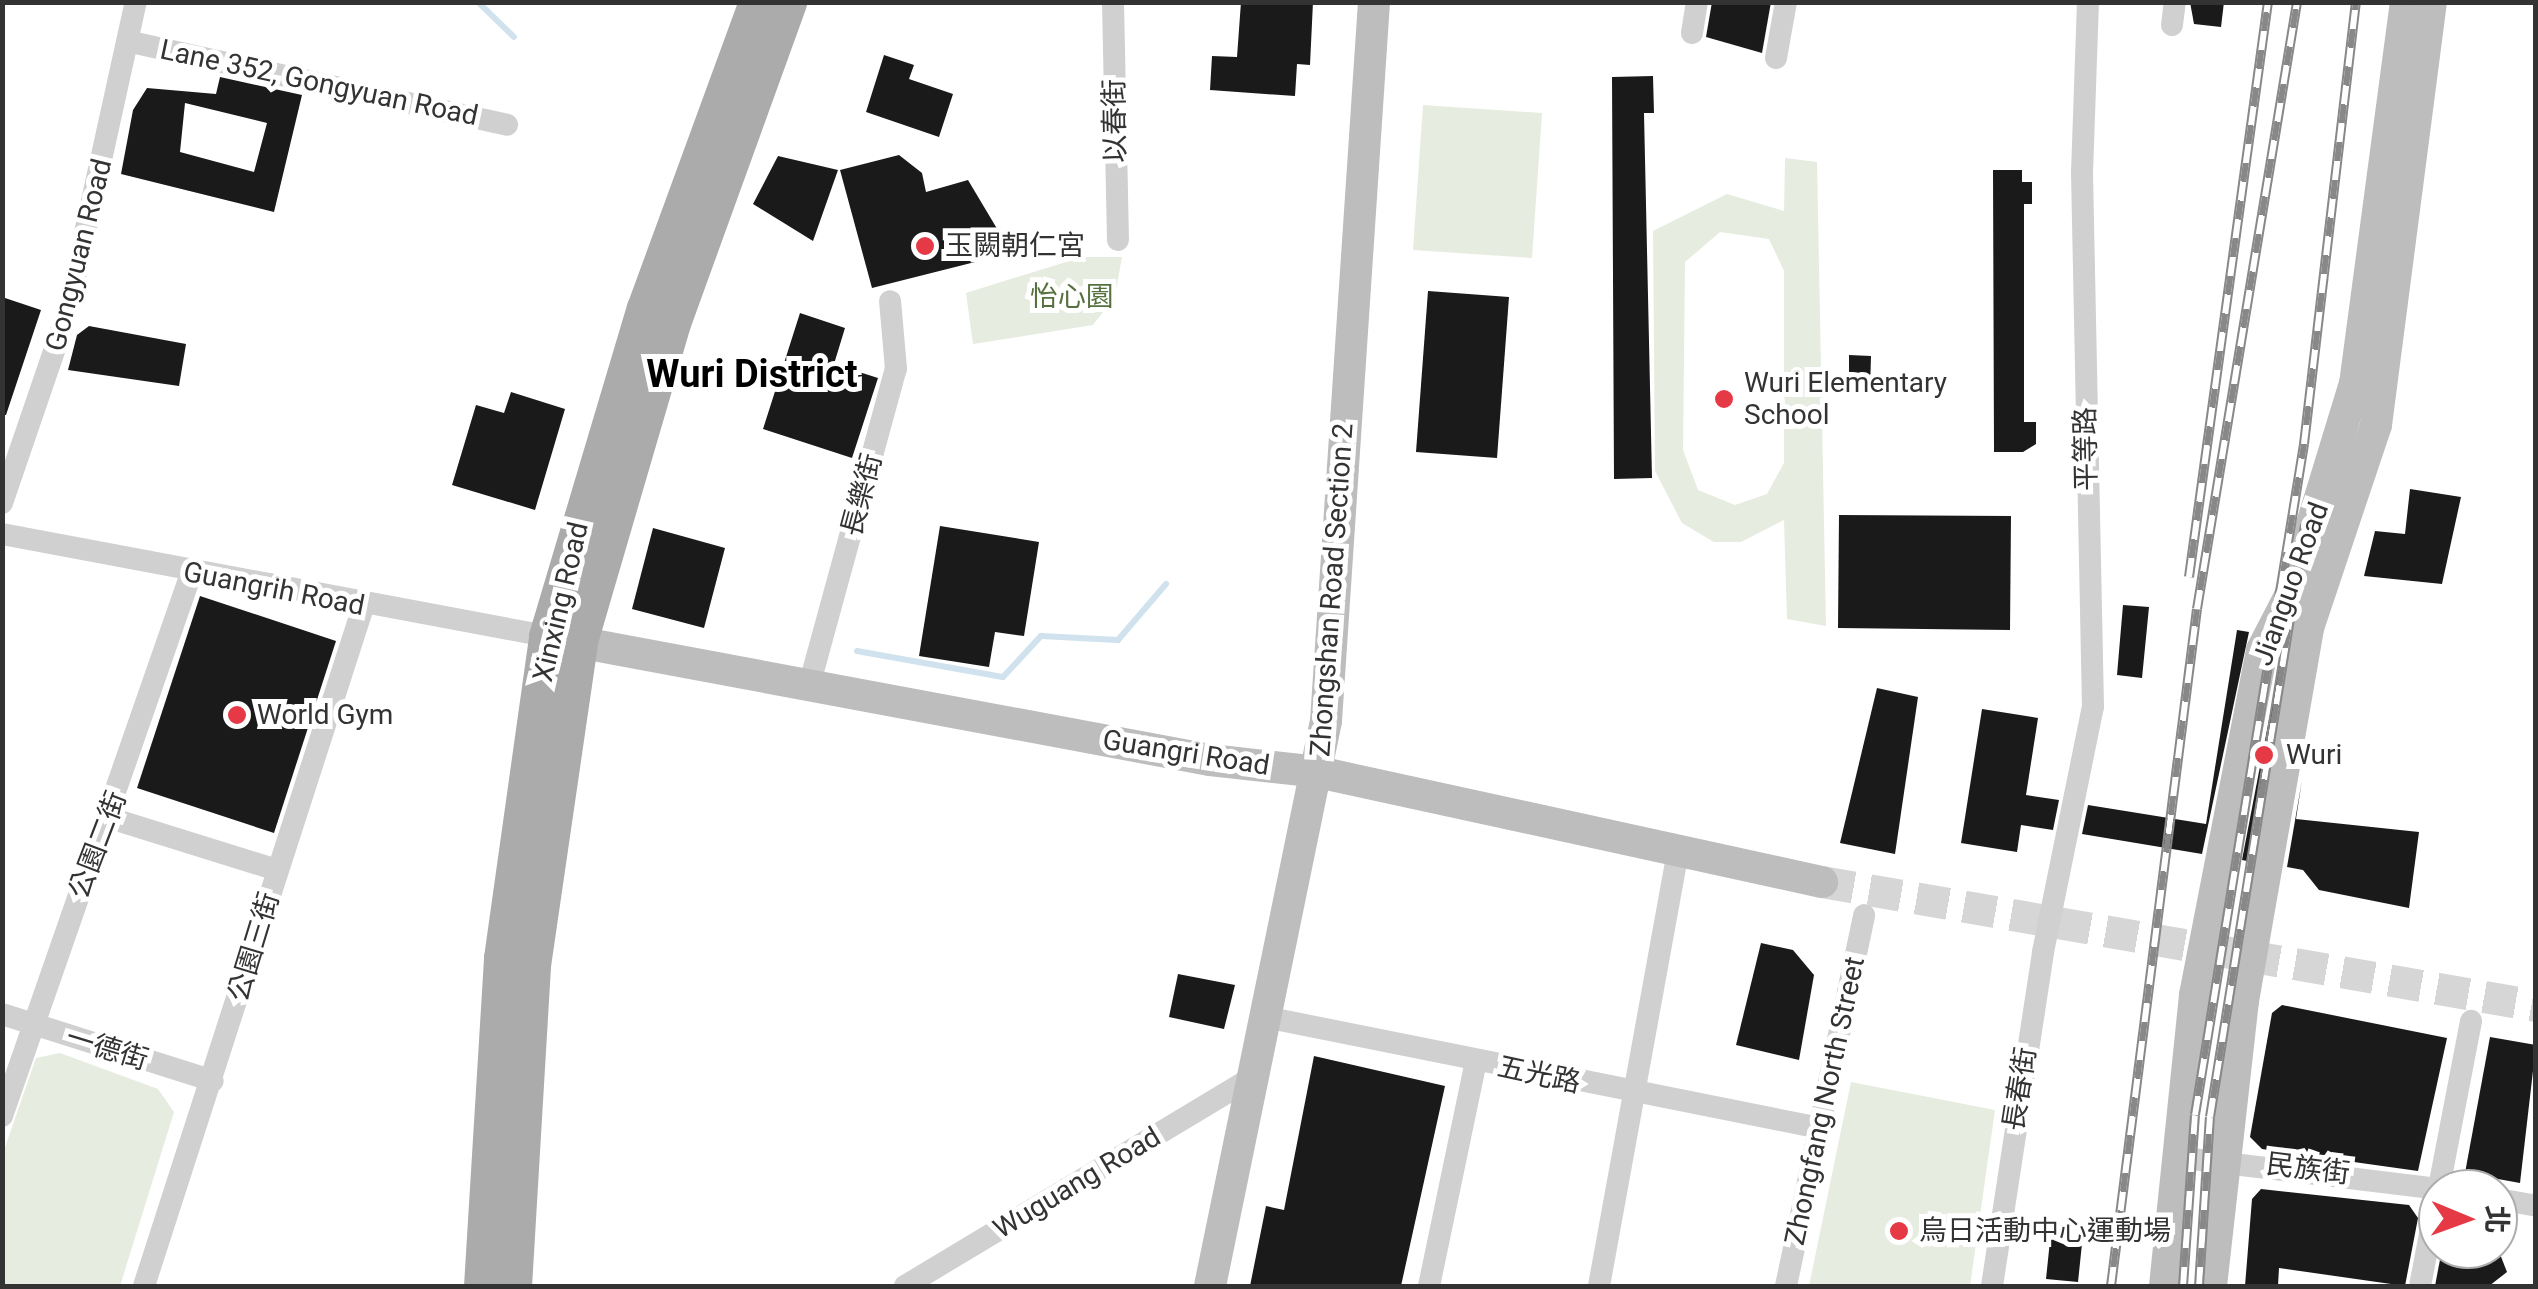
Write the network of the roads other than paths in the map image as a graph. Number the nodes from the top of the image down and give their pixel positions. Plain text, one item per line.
1 (136, 2) edge
2 (756, 2) edge
3 (789, 2) edge
4 (1113, 2) edge
5 (1374, 2) edge
6 (1697, 2) edge
7 (1786, 2) edge
8 (2088, 2) edge
9 (2406, 2) edge
10 (2431, 2) edge
11 (1692, 34) dead end
12 (132, 42) junction
13 (1776, 58) dead end
14 (507, 125) dead end
15 (1118, 240) dead end
16 (890, 301) dead end
17 (2, 503) edge
18 (2, 534) edge
19 (192, 574) junction
20 (364, 606) junction
21 (563, 639) junction
22 (810, 686) junction
23 (1318, 772) junction
24 (110, 818) junction
25 (1678, 855) junction
26 (278, 870) junction
27 (1822, 882) tunnel mouth
28 (2055, 892) joint
29 (1864, 915) dead end
30 (2, 1014) edge
31 (1264, 1017) junction
32 (2471, 1022) dead end
33 (34, 1026) junction
34 (1476, 1062) junction
35 (1250, 1080) junction
36 (213, 1082) junction
37 (1635, 1095) junction
38 (2, 1116) edge
39 (1815, 1127) junction
40 (2175, 1156) junction
41 (2221, 1159) junction
42 (2442, 1169) edge
43 (2418, 1186) edge
44 (144, 1286) edge
45 (481, 1286) edge
46 (514, 1286) edge
47 (905, 1286) edge
48 (1210, 1286) edge
49 (1429, 1286) edge
50 (1599, 1286) edge
51 (1786, 1286) edge
52 (1992, 1286) edge
53 (2165, 1286) edge
54 (2211, 1286) edge

1 - 12 street, Gongyuan Road
2 - 21 main road, Xinxing Road
3 - 21 main road, Xinxing Road
4 - 15 street, 以春街
5 - 23 main road, Zhongshan Road Section 2
6 - 11 street
7 - 13 street
8 - 28 street, 平等路
9 - 40 main road, Jianguo Road
10 - 41 main road, Jianguo Road
12 - 14 street, Lane 352, Gongyuan Road
12 - 17 street, Gongyuan Road
16 - 22 street, 長樂街
18 - 19 street, Guangrih Road
19 - 20 street, Guangrih Road
19 - 24 street, 公園二街
20 - 21 street, Guangrih Road
20 - 26 street, 公園三街
21 - 22 main road, Guangri Road
21 - 45 main road, Xinxing Road
21 - 46 main road, Xinxing Road
22 - 23 main road, Guangri Road
23 - 25 main road, Guangri Road
23 - 31 main road, Zhongshan Road Section 2
24 - 26 street
24 - 33 street, 公園二街
25 - 27 main road, Guangri Road
25 - 37 street
26 - 36 street, 公園三街
28 - 52 street, 長春街
29 - 39 street, Zhongfang North Street
30 - 33 street, 一德街
31 - 34 street, 五光路
31 - 35 main road, Zhongshan Road Section 2
32 - 42 street
33 - 36 street, 一德街
33 - 38 street, 公園二街
34 - 37 street, 五光路
34 - 49 street
35 - 47 street, Wuguang Road
35 - 48 main road, Zhongshan Road Section 2
36 - 44 street, 公園三街
37 - 39 street, 五光路
37 - 50 street
39 - 51 street, Zhongfang North Street
40 - 41 street, 民族街
40 - 53 main road, Jianguo Road
41 - 43 street, 民族街
41 - 54 main road, Jianguo Road

